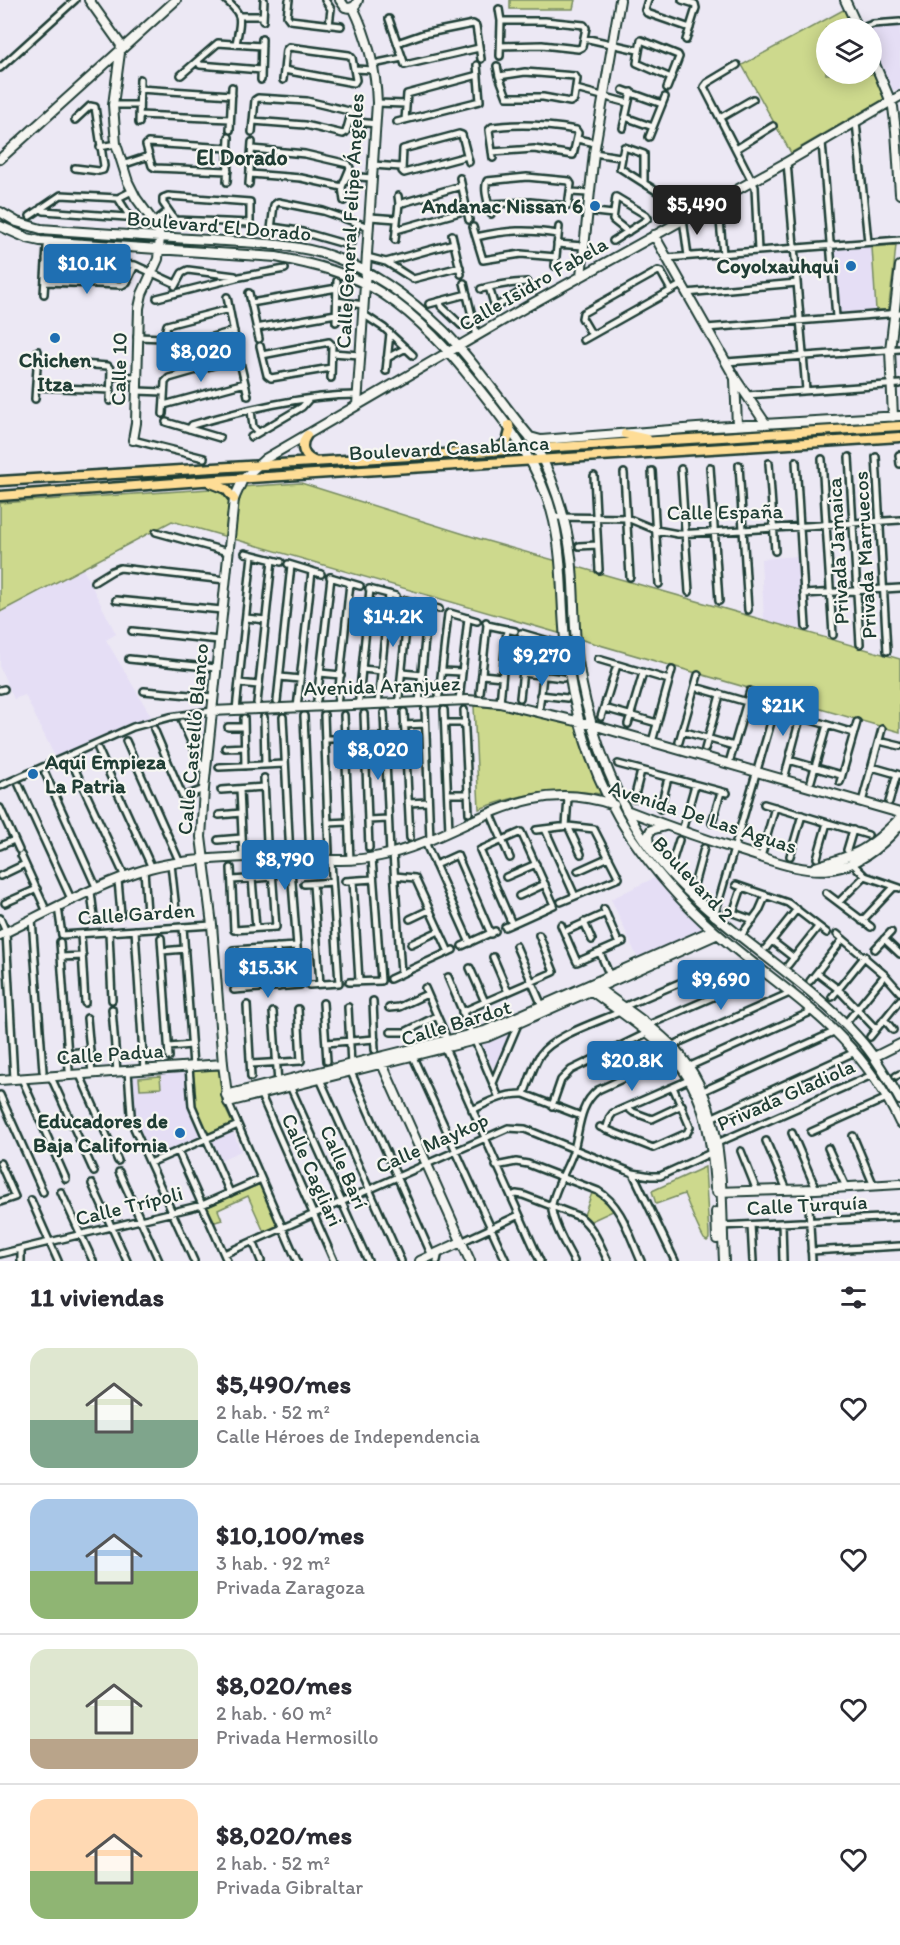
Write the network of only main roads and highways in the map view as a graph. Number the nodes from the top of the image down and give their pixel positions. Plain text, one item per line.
1 (509, 425) road end
2 (900, 426) edge
3 (307, 435) road end
4 (625, 435) road end
5 (900, 437) edge
6 (659, 441) junction
7 (492, 451) junction
8 (317, 462) junction
9 (0, 481) edge
10 (202, 481) junction
11 (0, 496) edge
12 (234, 499) road end

1 - 7 main road
2 - 6 main road, Boulevard Casablanca
3 - 8 main road
4 - 6 main road
5 - 10 main road, Boulevard Casablanca
6 - 7 main road, Boulevard Casablanca
7 - 8 main road, Boulevard Casablanca
8 - 9 main road, Boulevard Casablanca
10 - 11 main road, Boulevard Casablanca
10 - 12 main road

